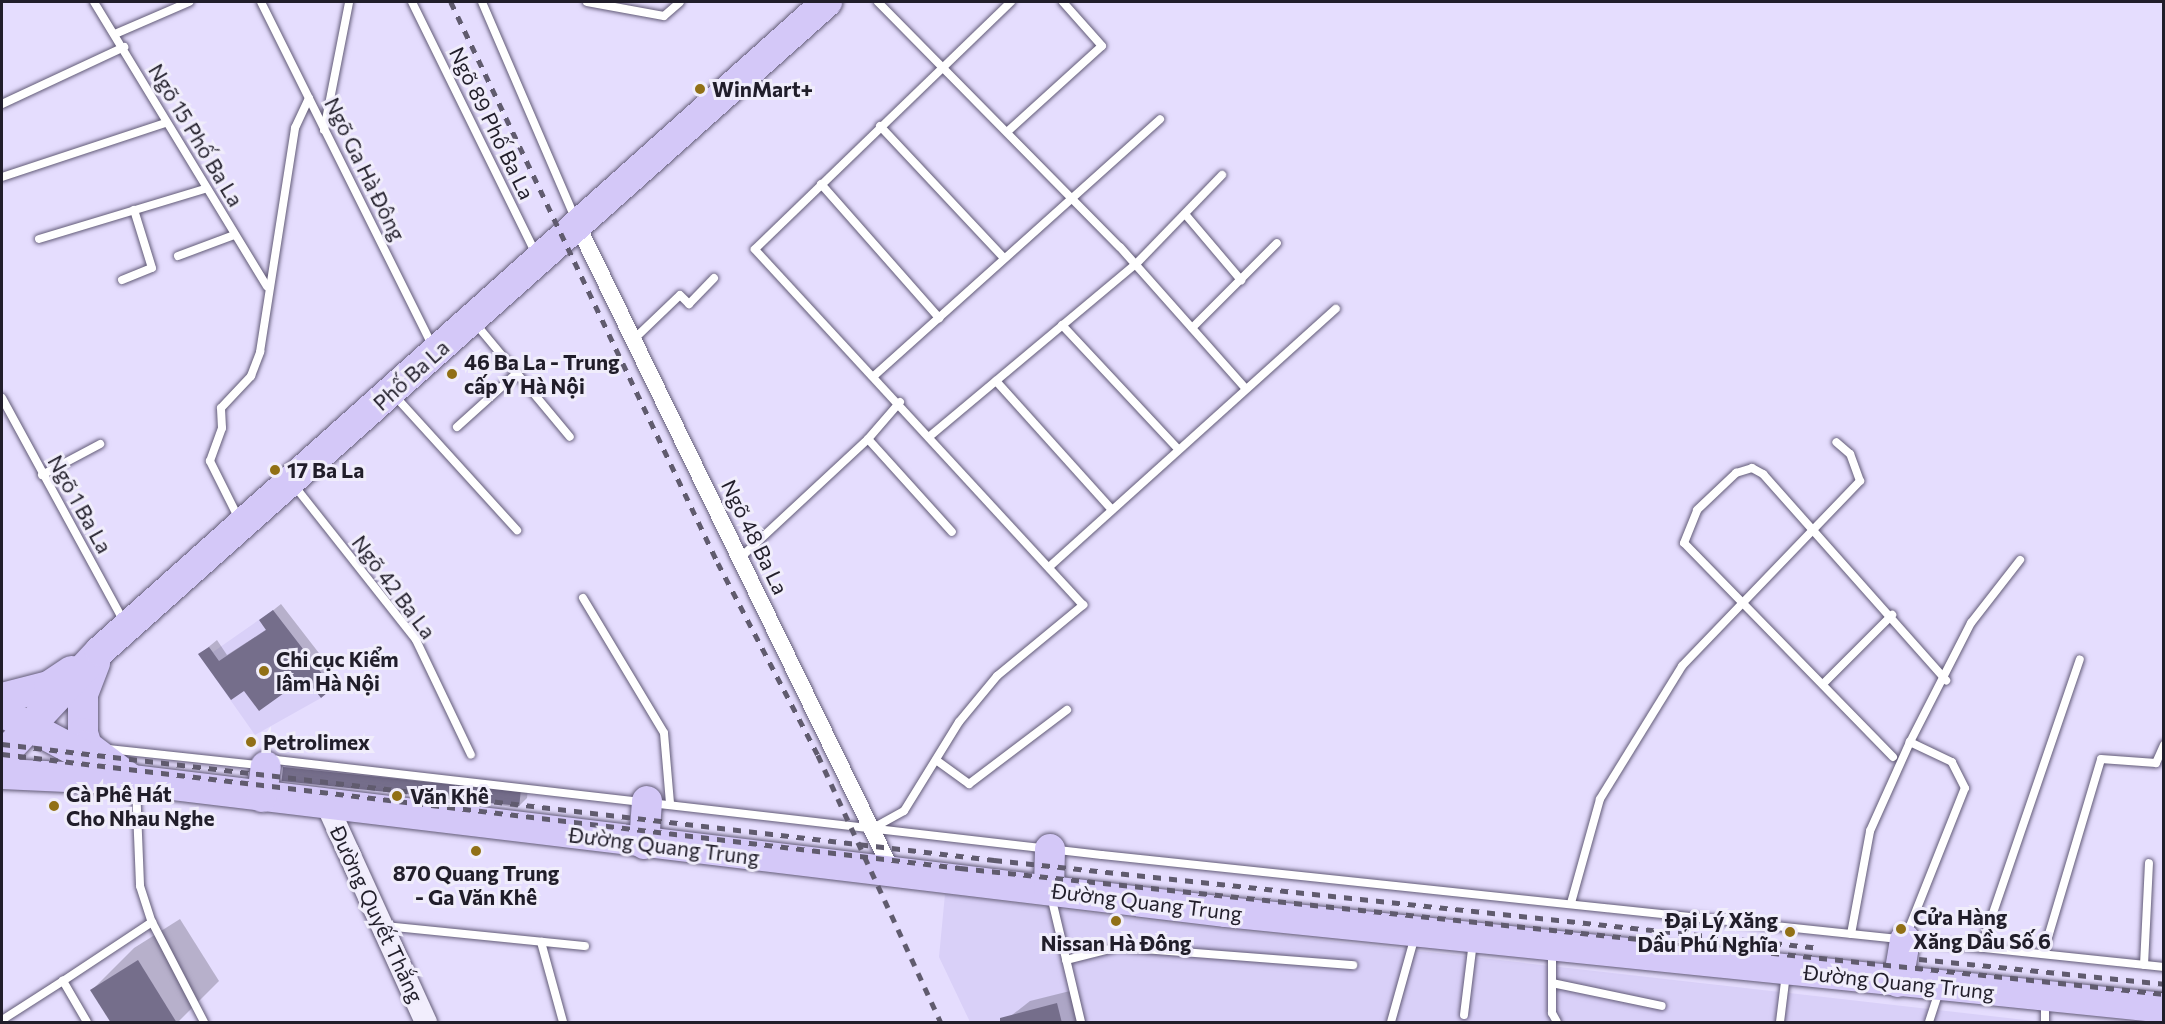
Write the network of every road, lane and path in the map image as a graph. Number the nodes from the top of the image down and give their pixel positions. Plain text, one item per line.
1 (94, 2) edge
2 (189, 2) edge
3 (261, 2) edge
4 (349, 2) edge
5 (412, 2) edge
6 (482, 2) edge
7 (587, 2) edge
8 (680, 2) edge
9 (878, 2) edge
10 (1011, 2) edge
11 (1063, 2) edge
12 (821, 3) edge
13 (115, 34) junction
14 (124, 47) junction
15 (941, 66) junction
16 (309, 98) junction
17 (2, 104) edge
18 (1160, 119) dead end
19 (165, 123) junction
20 (880, 126) junction
21 (324, 131) junction
22 (1007, 132) junction
23 (1222, 175) dead end
24 (2, 177) edge
25 (821, 184) junction
26 (205, 189) junction
27 (1072, 199) junction
28 (134, 210) junction
29 (1185, 214) junction
30 (577, 224) junction
31 (234, 235) junction
32 (39, 238) dead end
33 (1277, 243) dead end
34 (178, 256) dead end
35 (1004, 258) junction
36 (539, 260) junction
37 (1136, 264) junction
38 (714, 278) dead end
39 (122, 280) dead end
40 (1241, 280) junction
41 (267, 287) junction
42 (1335, 309) dead end
43 (939, 318) junction
44 (473, 320) junction
45 (1062, 325) junction
46 (1192, 328) junction
47 (632, 341) junction
48 (436, 352) junction
49 (517, 373) junction
50 (876, 375) junction
51 (996, 381) junction
52 (1245, 387) junction
53 (391, 392) junction
54 (2, 398) edge
55 (900, 402) junction
56 (457, 427) dead end
57 (930, 436) junction
58 (570, 437) dead end
59 (868, 439) junction
60 (1836, 442) dead end
61 (100, 444) dead end
62 (1178, 449) junction
63 (42, 475) junction
64 (290, 482) junction
65 (1112, 510) junction
66 (242, 524) junction
67 (517, 530) dead end
68 (1812, 530) junction
69 (952, 532) dead end
70 (740, 558) junction
71 (2020, 560) dead end
72 (1049, 567) junction
73 (583, 598) dead end
74 (1741, 599) junction
75 (1892, 615) junction
76 (127, 627) junction
77 (100, 651) junction
78 (2080, 659) dead end
79 (1946, 680) junction
80 (1822, 684) junction
81 (2, 698) edge
82 (1067, 710) dead end
83 (2, 712) edge
84 (30, 727) junction
85 (1910, 742) junction
86 (2163, 745) edge
87 (87, 746) junction
88 (471, 755) dead end
89 (2, 756) edge
90 (1893, 757) dead end
91 (936, 760) junction
92 (266, 766) junction
93 (2, 774) edge
94 (134, 780) junction
95 (262, 797) junction
96 (659, 802) junction
97 (327, 805) junction
98 (874, 827) junction
99 (644, 844) junction
100 (1050, 849) junction
101 (2149, 863) dead end
102 (892, 871) junction
103 (1049, 890) junction
104 (1571, 903) junction
105 (152, 922) junction
106 (381, 926) junction
107 (1417, 929) junction
108 (1851, 934) junction
109 (1474, 936) junction
110 (1905, 940) junction
111 (541, 942) junction
112 (1552, 944) junction
113 (585, 946) dead end
114 (1981, 948) junction
115 (2043, 954) junction
116 (1066, 960) junction
117 (1353, 965) dead end
118 (2144, 965) junction
119 (2163, 967) edge
120 (1786, 970) junction
121 (63, 981) junction
122 (1898, 982) junction
123 (1552, 983) junction
124 (1940, 988) junction
125 (1662, 1006) dead end
126 (2163, 1008) edge
127 (2045, 1010) edge
128 (1464, 1015) dead end
129 (2, 1020) edge
130 (87, 1023) edge
131 (204, 1023) edge
132 (426, 1023) edge
133 (563, 1023) edge
134 (1081, 1023) edge
135 (1391, 1023) edge
136 (1557, 1023) edge
137 (1780, 1023) edge
138 (1929, 1023) edge

1 - 13 lane, Ngõ 15 Phố Ba La
2 - 13 lane
3 - 16 lane, Ngõ Ga Hà Đông
4 - 21 lane
5 - 36 lane, Ngõ 89 Phố Ba La
6 - 30 lane
7 - 8 lane
9 - 15 lane
10 - 15 lane
11 - 22 lane
12 - 30 highway, Phố Ba La
13 - 14 lane, Ngõ 15 Phố Ba La
14 - 17 lane
14 - 19 lane, Ngõ 15 Phố Ba La
15 - 20 lane
15 - 22 lane
16 - 21 lane, Ngõ Ga Hà Đông
16 - 41 lane
18 - 27 lane
19 - 24 lane
19 - 26 lane, Ngõ 15 Phố Ba La
20 - 25 lane
20 - 35 lane
21 - 48 lane, Ngõ Ga Hà Đông
22 - 27 lane
23 - 29 lane
25 - 43 lane
25 - 50 lane
26 - 28 lane
26 - 31 lane, Ngõ 15 Phố Ba La
27 - 35 lane
27 - 37 lane
28 - 32 lane
28 - 39 lane
29 - 37 lane
29 - 40 lane
30 - 36 highway, Phố Ba La
30 - 47 street, Ngõ 48 Ba La
31 - 34 lane
31 - 41 lane, Ngõ 15 Phố Ba La
33 - 40 lane
35 - 43 lane
36 - 44 highway, Phố Ba La
37 - 45 lane
37 - 46 lane
38 - 47 lane
40 - 46 lane
41 - 66 lane
42 - 52 lane
43 - 50 lane
44 - 48 highway, Phố Ba La
44 - 49 lane
45 - 51 lane
45 - 62 lane
46 - 52 lane
47 - 70 street, Ngõ 48 Ba La
48 - 53 highway, Phố Ba La
49 - 56 lane
49 - 58 lane
50 - 55 lane
51 - 57 lane
51 - 65 lane
52 - 62 lane
53 - 64 highway, Phố Ba La
53 - 67 lane
54 - 63 lane, Ngõ 1 Ba La
55 - 57 lane
55 - 59 lane
57 - 72 lane
59 - 69 lane
59 - 70 lane
60 - 68 lane
61 - 63 lane
62 - 65 lane
63 - 76 lane, Ngõ 1 Ba La
64 - 66 highway, Phố Ba La
64 - 88 lane, Ngõ 42 Ba La
65 - 72 lane
66 - 76 highway, Phố Ba La
68 - 74 lane
68 - 74 lane
68 - 75 lane
70 - 98 street, Ngõ 48 Ba La
71 - 79 lane
72 - 91 lane
73 - 96 lane
74 - 80 lane
74 - 104 lane
75 - 79 lane
75 - 80 lane
76 - 77 highway, Phố Ba La
77 - 81 highway
77 - 84 highway, Phố Ba La
77 - 87 highway
78 - 114 lane
79 - 85 lane
80 - 90 lane
82 - 91 lane
83 - 84 highway, Đường Quang Trung
84 - 89 highway, Phố Ba La
84 - 94 highway, Đường Quang Trung
85 - 108 lane
85 - 110 lane
86 - 115 lane
87 - 92 lane
87 - 94 highway
91 - 98 lane
92 - 95 highway
92 - 96 lane
93 - 94 highway, Đường Quang Trung
94 - 95 highway, Đường Quang Trung
94 - 105 lane
95 - 97 highway, Đường Quang Trung
96 - 98 lane
96 - 99 highway
97 - 99 highway, Đường Quang Trung
97 - 106 street, Đường Quyết Thắng
98 - 100 lane
98 - 102 street, Ngõ 48 Ba La
99 - 102 highway, Đường Quang Trung
100 - 103 highway
100 - 104 lane
101 - 118 lane
102 - 103 highway, Đường Quang Trung
103 - 107 highway, Đường Quang Trung
103 - 116 lane
104 - 108 lane
105 - 121 lane
105 - 131 lane
106 - 111 lane
106 - 132 street, Đường Quyết Thắng
107 - 109 highway, Đường Quang Trung
107 - 135 lane
108 - 110 lane
109 - 112 highway, Đường Quang Trung
109 - 128 lane
110 - 114 lane
110 - 122 highway
111 - 113 lane
111 - 133 lane
112 - 120 highway, Đường Quang Trung
112 - 123 lane
114 - 115 lane
115 - 118 lane
116 - 117 lane
116 - 134 lane
118 - 119 lane
120 - 122 highway, Đường Quang Trung
120 - 137 lane
121 - 129 lane
121 - 130 lane
122 - 124 highway, Đường Quang Trung
123 - 125 lane
123 - 136 lane
124 - 127 highway, Đường Quang Trung
124 - 138 lane
126 - 127 highway, Đường Quang Trung

